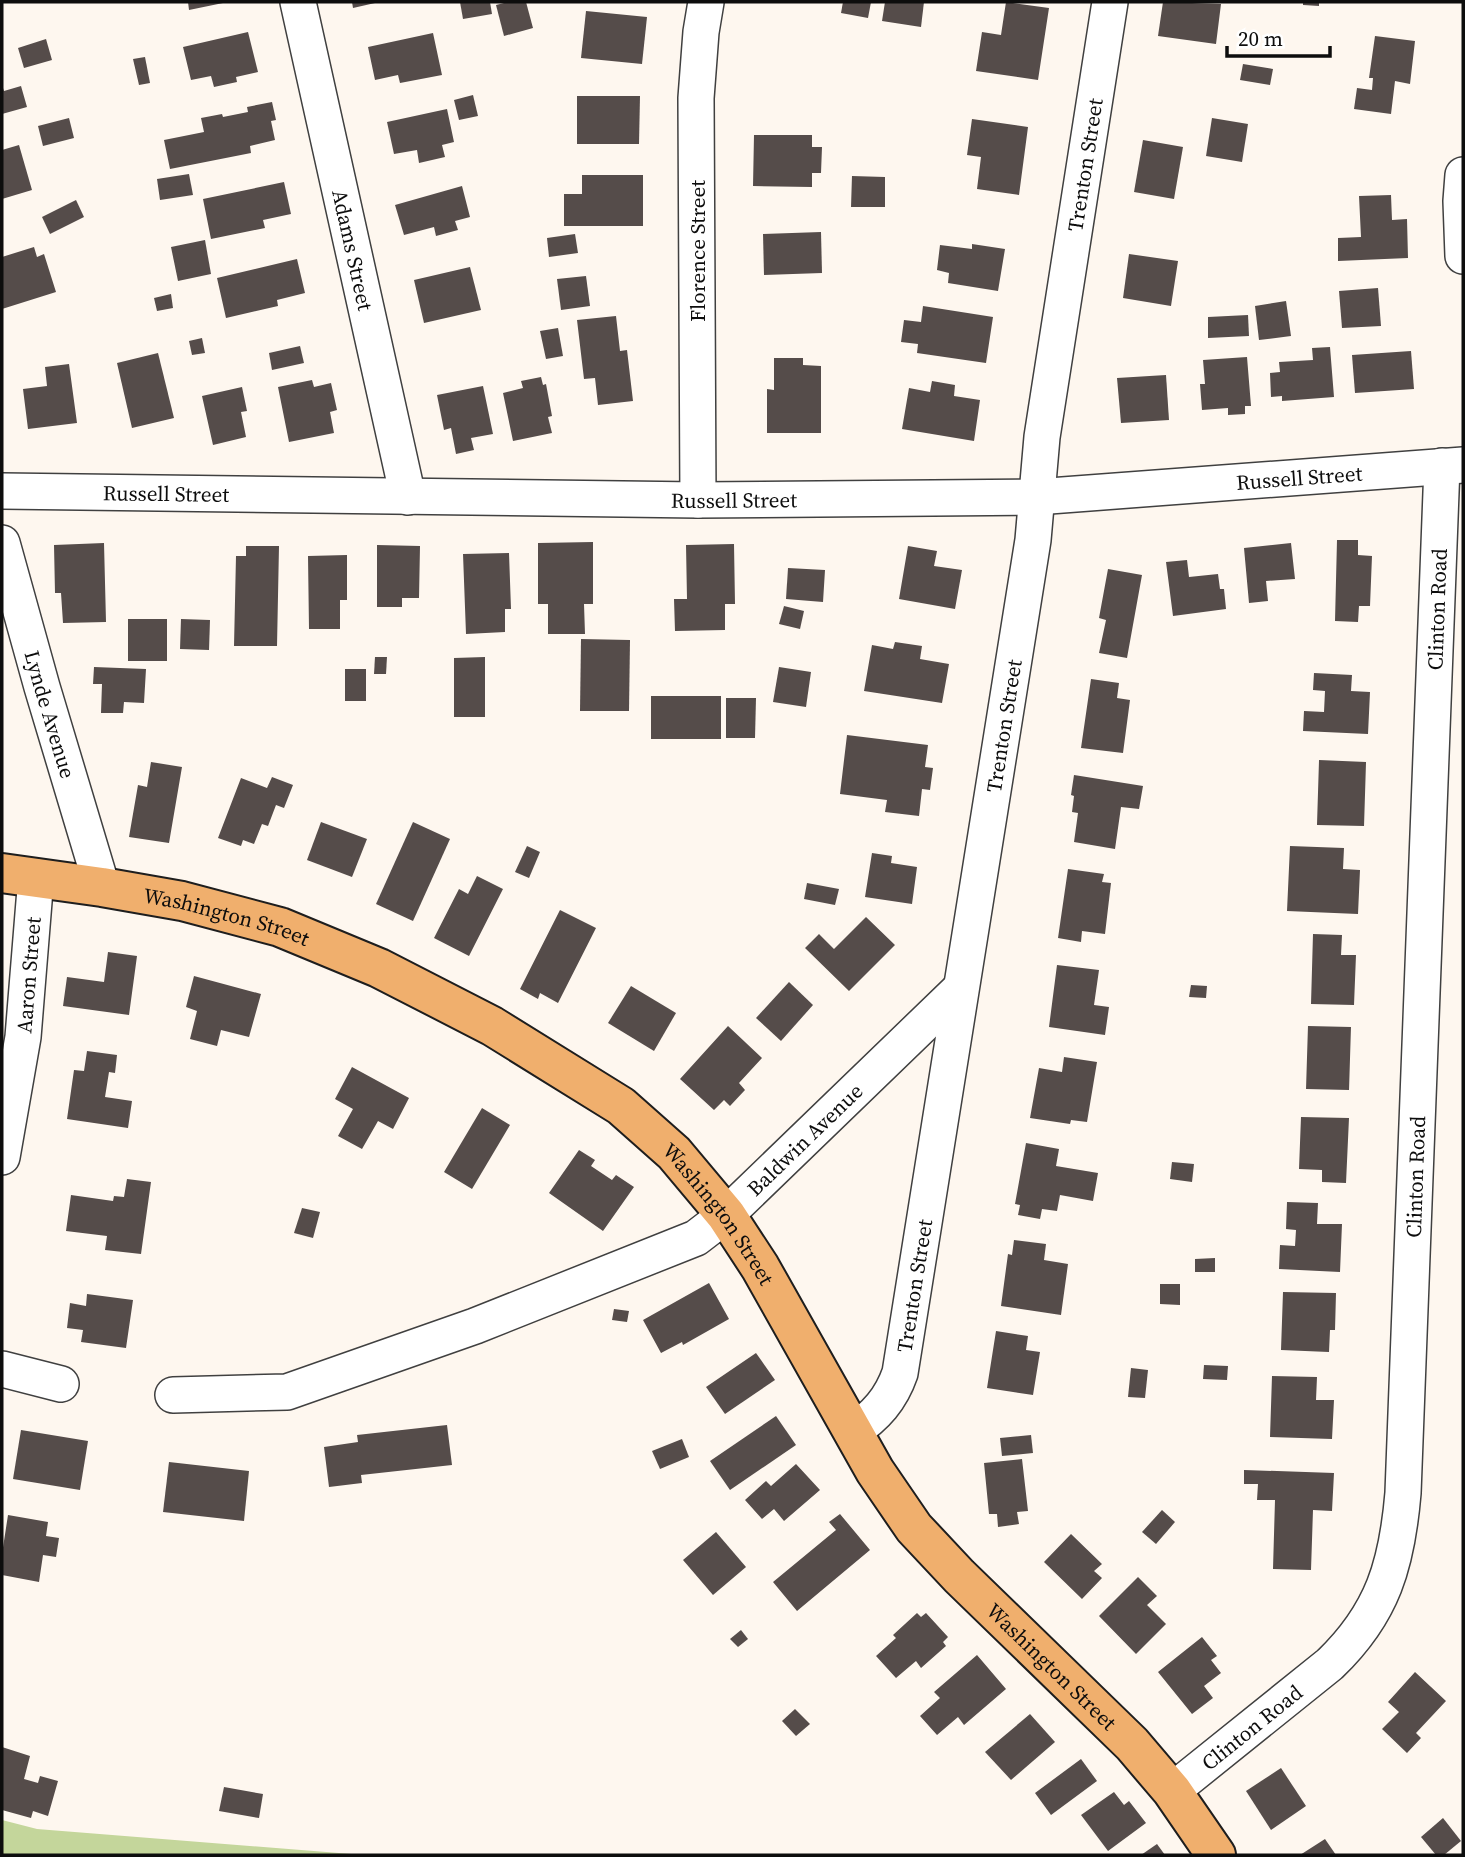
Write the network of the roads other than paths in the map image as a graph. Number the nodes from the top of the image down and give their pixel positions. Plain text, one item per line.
1 (299, 2) edge
2 (706, 2) edge
3 (1110, 2) edge
4 (1463, 175) edge
5 (1463, 256) edge
6 (1453, 466) edge
7 (2, 491) edge
8 (408, 497) junction
9 (1036, 498) junction
10 (698, 500) junction
11 (2, 542) edge
12 (19, 875) edge
13 (102, 887) junction
14 (960, 989) junction
15 (2, 1157) edge
16 (726, 1215) junction
17 (2, 1369) edge
18 (61, 1384) dead end
19 (173, 1395) dead end
20 (852, 1432) junction
21 (1172, 1791) junction
22 (1216, 1855) edge

1 - 8 street, Adams Street
2 - 10 street, Florence Street
3 - 9 street, Trenton Street
4 - 5 street
6 - 9 street, Russell Street
6 - 21 street, Clinton Road
7 - 8 street, Russell Street
8 - 10 street, Russell Street
9 - 10 street, Russell Street
9 - 14 street, Trenton Street
11 - 13 street, Lynde Avenue
12 - 13 main road, Washington Street
12 - 15 street, Aaron Street
13 - 16 main road, Washington Street
14 - 16 street, Baldwin Avenue
14 - 20 street, Trenton Street
16 - 19 street, Baldwin Avenue
16 - 20 main road, Washington Street
17 - 18 street
20 - 21 main road, Washington Street
21 - 22 main road, Washington Street

